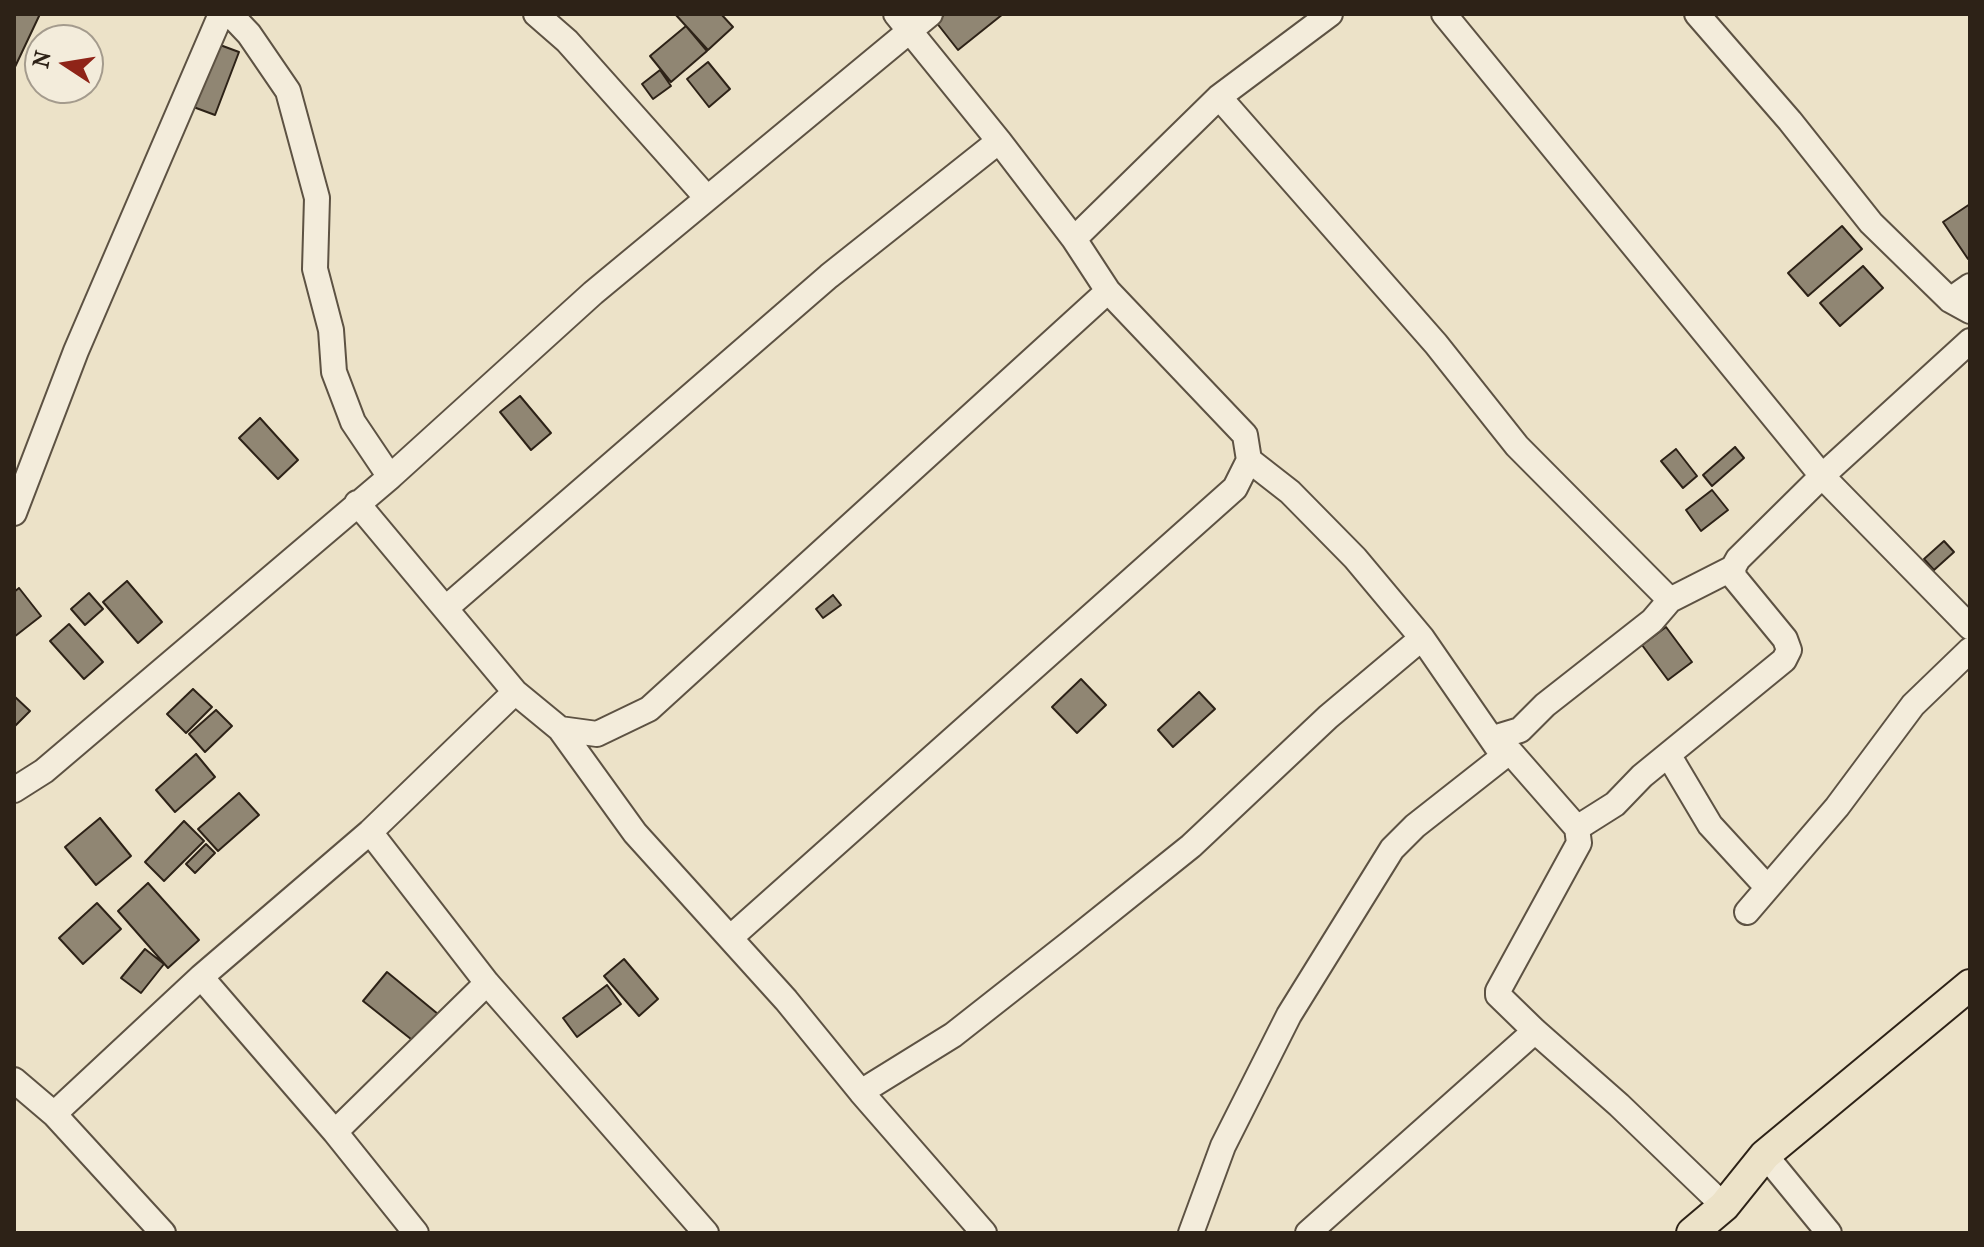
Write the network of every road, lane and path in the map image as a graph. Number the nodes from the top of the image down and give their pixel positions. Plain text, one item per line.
1 (221, 14) edge
2 (230, 14) edge
3 (536, 14) edge
4 (930, 14) edge
5 (1330, 14) edge
6 (1444, 14) edge
7 (1697, 14) edge
8 (903, 22) edge
9 (1219, 97) junction
10 (999, 141) junction
11 (707, 198) junction
12 (1074, 239) junction
13 (1970, 286) edge
14 (1108, 291) junction
15 (1960, 305) edge
16 (1970, 341) edge
17 (1249, 460) junction
18 (1822, 476) junction
19 (390, 477) junction
20 (357, 503) junction
21 (14, 513) edge
22 (1733, 568) junction
23 (1670, 600) junction
24 (446, 608) junction
25 (1970, 627) edge
26 (1422, 638) junction
27 (1970, 650) edge
28 (515, 692) junction
29 (560, 729) junction
30 (1501, 747) junction
31 (1669, 756) junction
32 (14, 790) edge
33 (1577, 828) junction
34 (370, 832) junction
35 (1767, 887) junction
36 (1747, 912) dead end
37 (730, 938) junction
38 (201, 977) junction
39 (487, 983) junction
40 (1970, 985) edge
41 (1535, 1031) junction
42 (16, 1086) edge
43 (861, 1092) junction
44 (54, 1114) junction
45 (335, 1132) junction
46 (1765, 1155) junction
47 (1724, 1206) junction
48 (163, 1233) edge
49 (416, 1233) edge
50 (706, 1233) edge
51 (984, 1233) edge
52 (1191, 1233) edge
53 (1308, 1233) edge
54 (1692, 1233) edge
55 (1829, 1233) edge

1 - 21 street
2 - 19 street
3 - 11 street
4 - 8 street
5 - 9 street
6 - 18 street
7 - 15 street
8 - 10 street
8 - 11 street
9 - 12 street
9 - 23 street
10 - 12 street
10 - 24 street
11 - 19 street
12 - 14 street
13 - 15 street
14 - 17 street
14 - 29 street
16 - 18 street
17 - 26 street
17 - 37 street
18 - 22 street
18 - 25 street
19 - 20 street
20 - 24 street
20 - 32 street
22 - 23 street
22 - 31 street
23 - 30 street
24 - 28 street
26 - 30 street
26 - 43 street
27 - 35 street
28 - 29 street
28 - 34 street
29 - 37 street
30 - 33 street
30 - 52 street
31 - 33 street
31 - 35 street
33 - 41 street
34 - 38 street
34 - 39 street
35 - 36 street
37 - 43 street
38 - 44 street
38 - 45 street
39 - 45 street
39 - 50 street
40 - 46 main road
41 - 47 street
41 - 53 street
42 - 44 street
43 - 51 street
44 - 48 street
45 - 49 street
46 - 47 main road
46 - 55 street
47 - 54 main road

